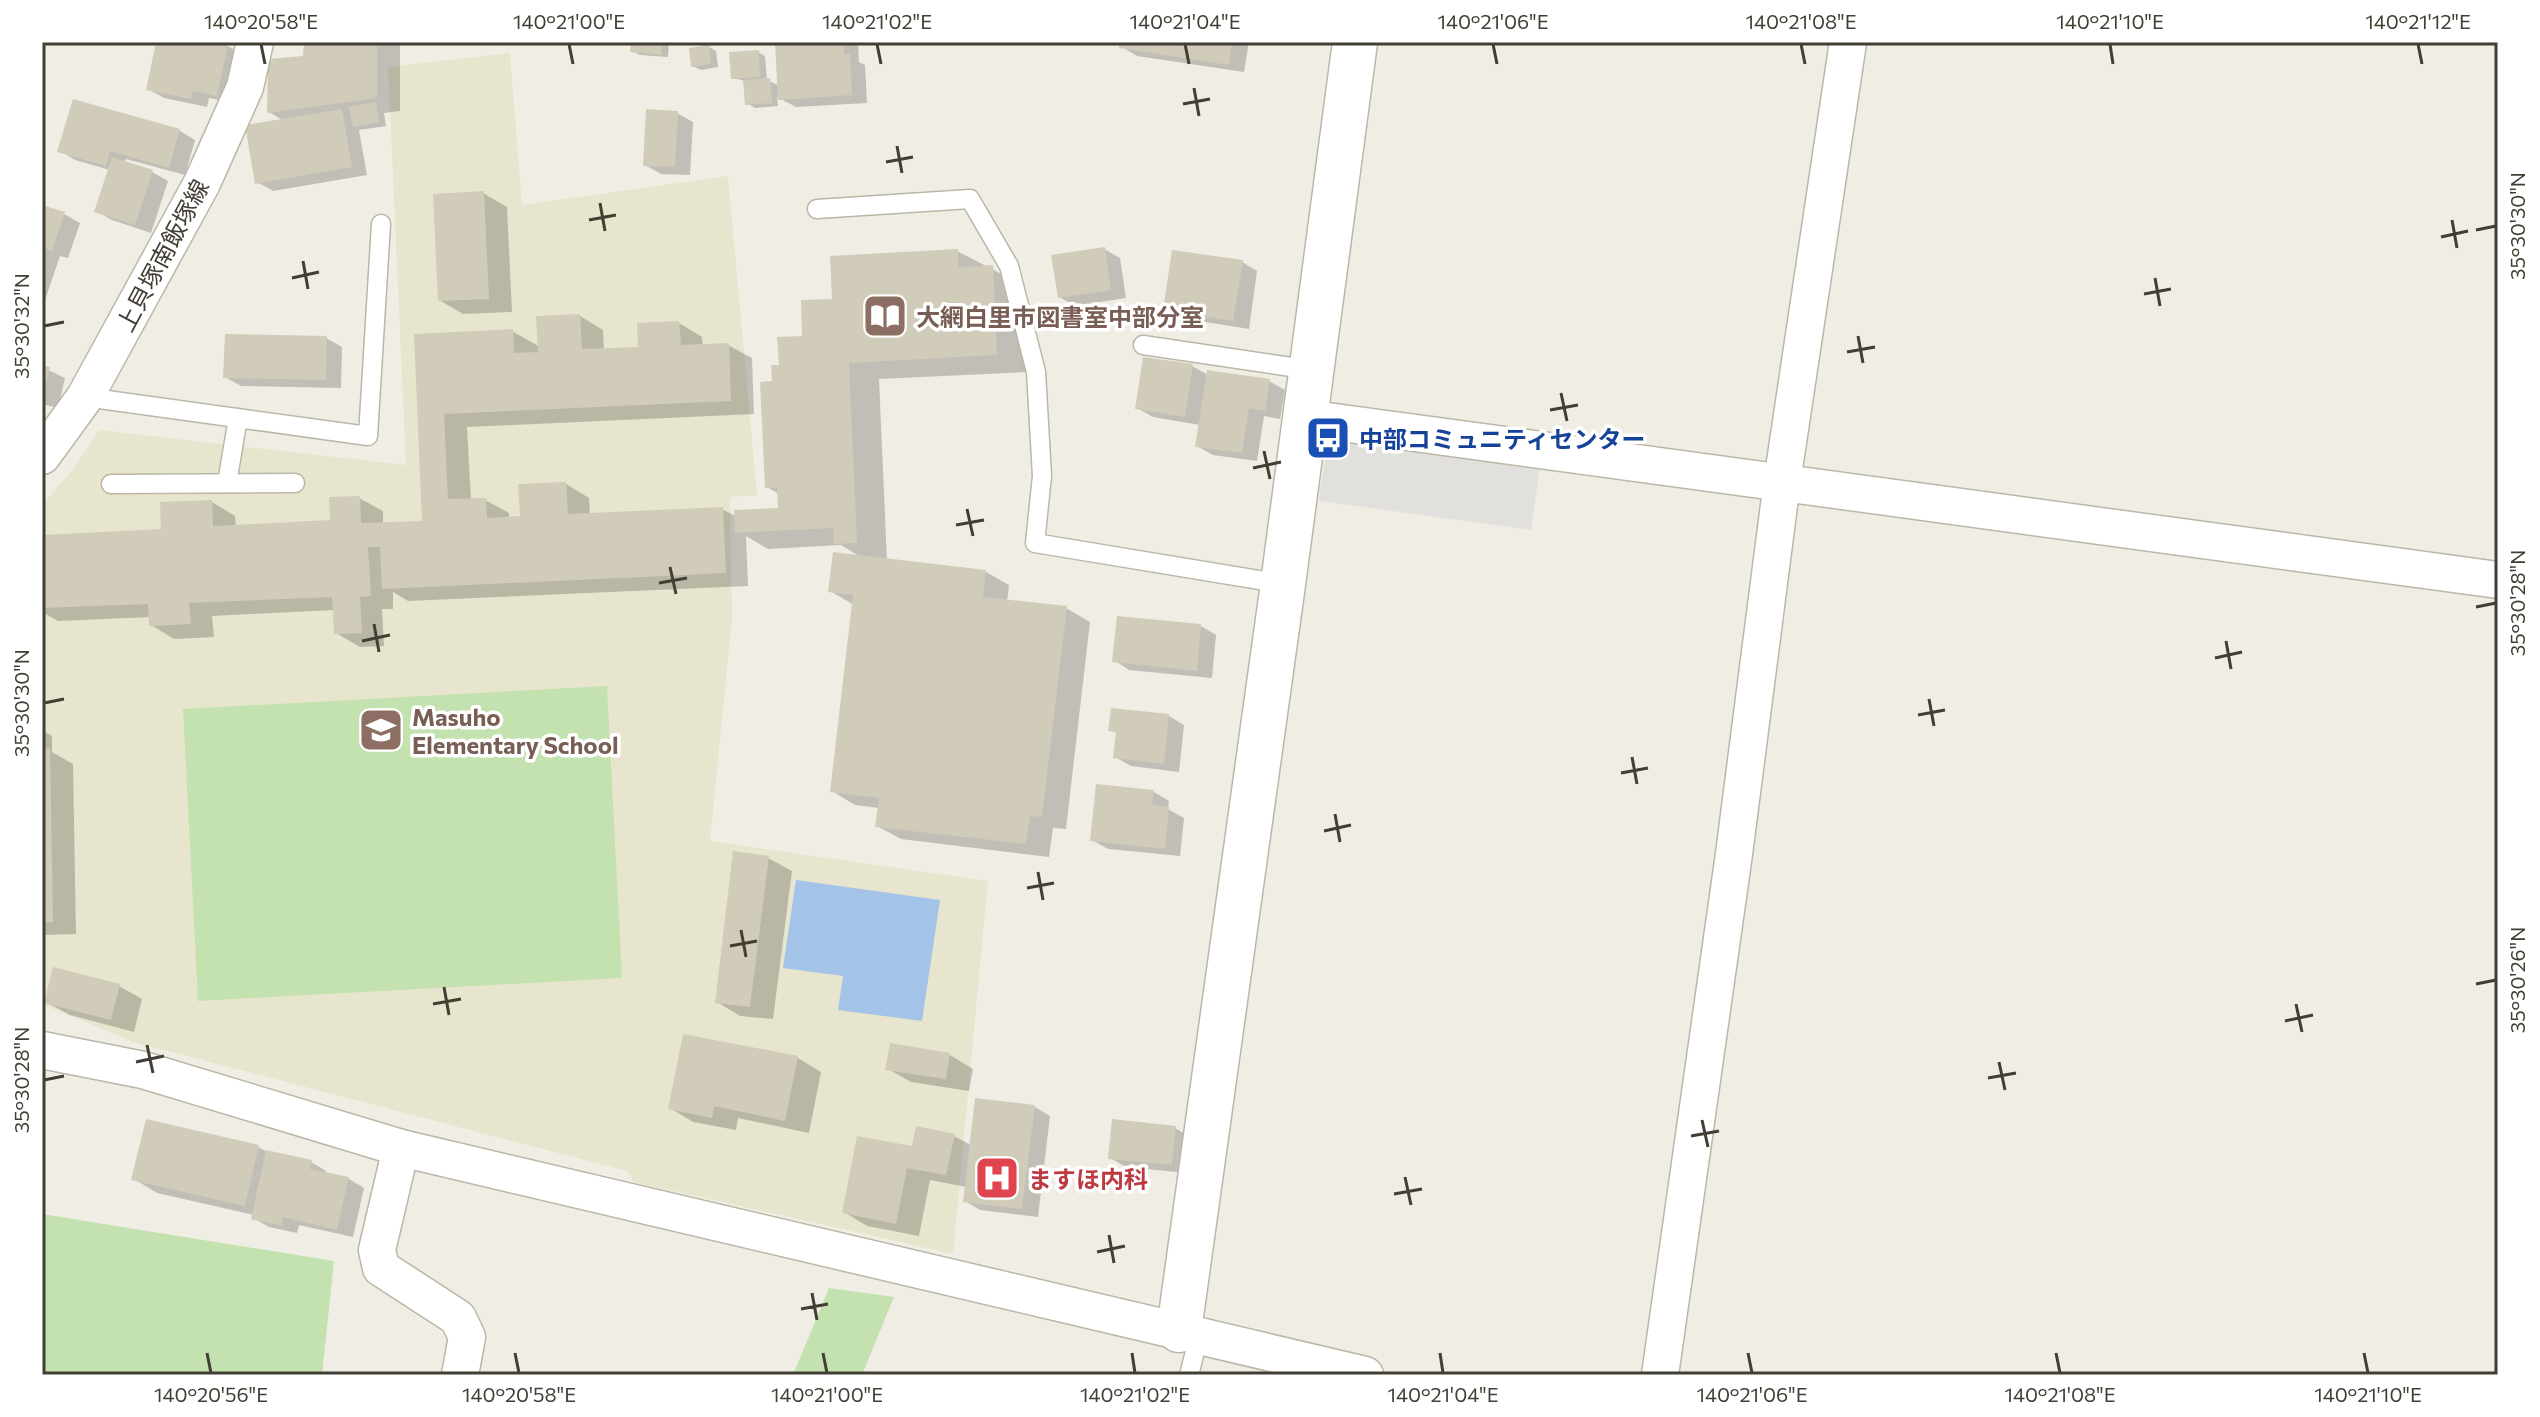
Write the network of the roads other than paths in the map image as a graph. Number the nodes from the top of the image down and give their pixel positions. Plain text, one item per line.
1 (255, 42) edge
2 (1355, 42) edge
3 (1848, 42) edge
4 (817, 209) dead end
5 (381, 224) dead end
6 (1143, 345) dead end
7 (1312, 370) junction
8 (85, 397) junction
9 (238, 418) junction
10 (1305, 418) junction
11 (42, 456) edge
12 (1782, 482) junction
13 (227, 483) junction
14 (295, 483) dead end
15 (111, 484) dead end
16 (2498, 580) edge
17 (1283, 584) junction
18 (42, 1050) edge
19 (401, 1148) junction
20 (1189, 1333) junction
21 (460, 1375) edge
22 (1189, 1375) edge
23 (1365, 1375) edge
24 (1660, 1375) edge

1 - 8 street, 上貝塚南飯塚線
2 - 7 street
3 - 12 street
4 - 17 lane
5 - 9 lane
6 - 7 lane
7 - 10 street
8 - 9 lane
8 - 11 street, 上貝塚南飯塚線
9 - 13 lane
10 - 12 street
10 - 17 street
12 - 16 street
12 - 24 street
13 - 14 lane
13 - 15 lane
17 - 20 street
18 - 19 street
19 - 20 street
19 - 21 street
20 - 22 lane
20 - 23 street

